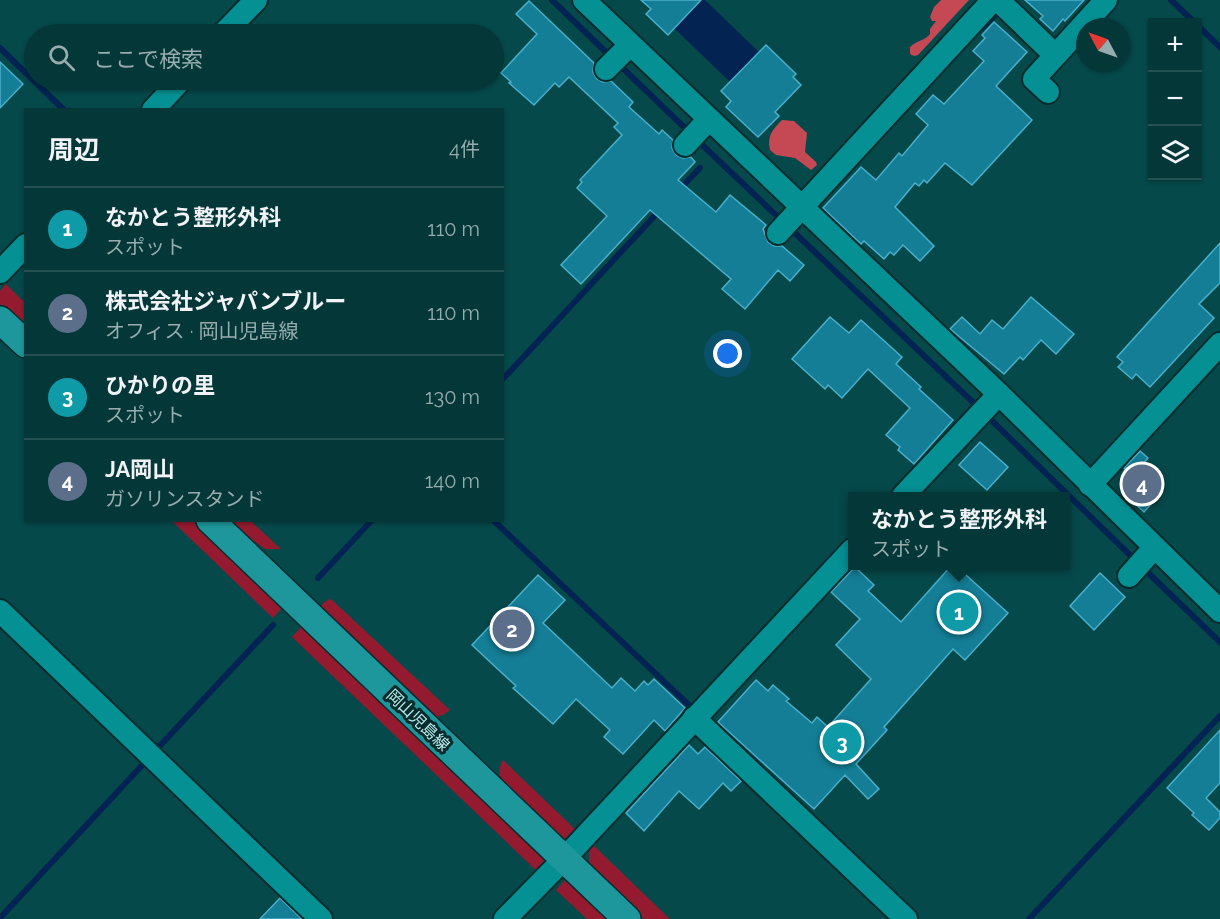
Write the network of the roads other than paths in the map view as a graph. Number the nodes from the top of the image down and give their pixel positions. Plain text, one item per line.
1 (256, 0) edge
2 (584, 0) edge
3 (1106, 0) edge
4 (1000, 3) edge
5 (233, 24) edge
6 (1055, 55) junction
7 (172, 90) edge
8 (1048, 92) dead end
9 (155, 108) edge
10 (788, 222) junction
11 (24, 246) edge
12 (0, 272) edge
13 (0, 320) edge
14 (24, 342) edge
15 (1220, 344) edge
16 (987, 406) junction
17 (1090, 485) junction
18 (907, 492) edge
19 (212, 522) edge
20 (848, 554) edge
21 (0, 611) edge
22 (1220, 611) edge
23 (694, 718) junction
24 (564, 859) junction
25 (321, 919) edge
26 (505, 919) edge
27 (627, 919) edge
28 (906, 919) edge

1 - 5 street
2 - 10 street
3 - 6 street
4 - 6 street
4 - 10 street
6 - 8 street
7 - 9 street
10 - 16 street
11 - 12 street
13 - 14 main road
15 - 17 street
16 - 17 street
16 - 18 street
17 - 22 street
19 - 24 main road, 岡山児島線
20 - 23 street
21 - 25 street
23 - 24 street
23 - 28 street
24 - 26 street
24 - 27 main road, 岡山児島線

